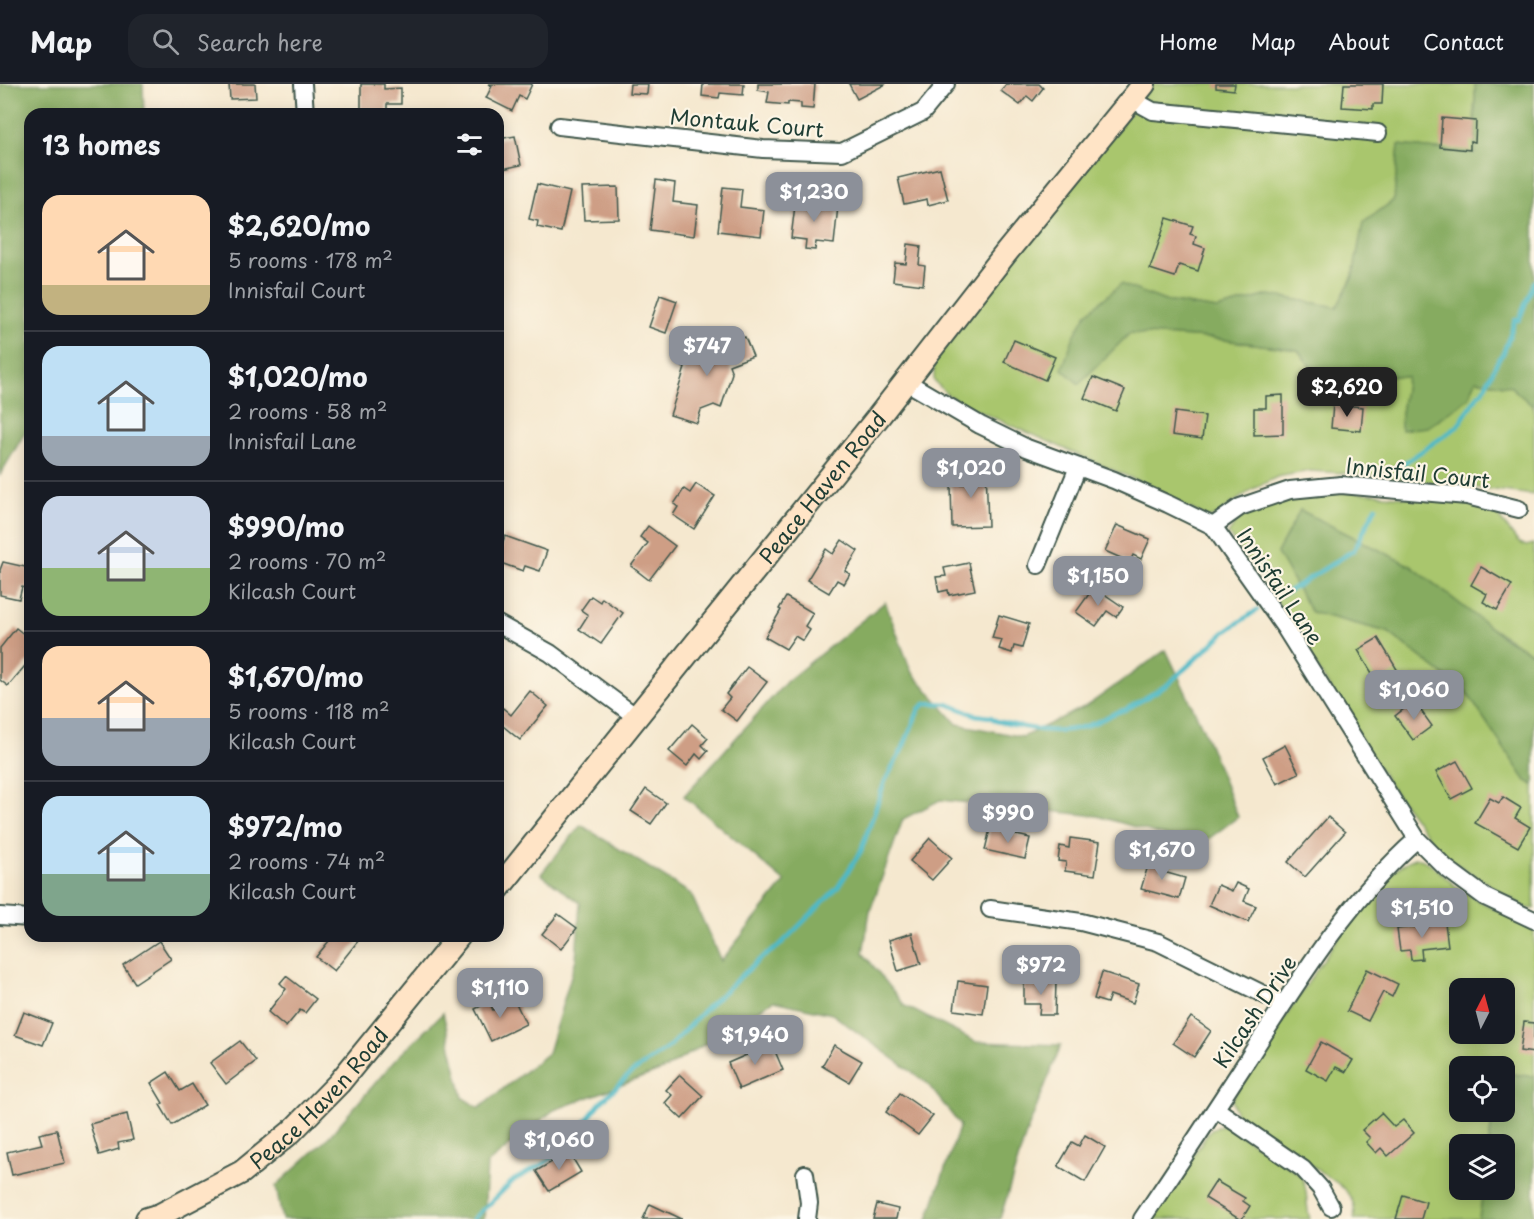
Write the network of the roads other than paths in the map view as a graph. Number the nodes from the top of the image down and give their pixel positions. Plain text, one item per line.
1 (303, 84) edge
2 (946, 84) edge
3 (1138, 92) edge
4 (305, 108) edge
5 (559, 126) dead end
6 (1378, 134) dead end
7 (905, 381) junction
8 (1078, 467) junction
9 (1519, 509) dead end
10 (1213, 526) junction
11 (1038, 565) dead end
12 (504, 627) edge
13 (635, 716) junction
14 (1417, 839) junction
15 (504, 881) edge
16 (990, 909) dead end
17 (0, 916) edge
18 (24, 918) edge
19 (1534, 920) edge
20 (454, 942) edge
21 (1283, 1004) junction
22 (1216, 1108) junction
23 (806, 1174) dead end
24 (1331, 1207) dead end
25 (147, 1219) edge
26 (807, 1219) edge
27 (1142, 1219) edge

1 - 4 street
2 - 5 street, Montauk Court
3 - 6 street
3 - 7 main road, Peace Haven Road
7 - 8 street, Innisfail Lane
7 - 13 main road, Peace Haven Road
8 - 10 street, Innisfail Lane
8 - 11 street
9 - 10 street, Innisfail Court
10 - 14 street, Innisfail Lane
12 - 13 street
13 - 15 main road, Peace Haven Road
14 - 19 street, Innisfail Lane
14 - 21 street, Kilcash Drive
16 - 21 street
17 - 18 street
20 - 25 main road, Peace Haven Road
21 - 22 street, Kilcash Drive
22 - 24 street
22 - 27 street, Kilcash Drive
23 - 26 street

